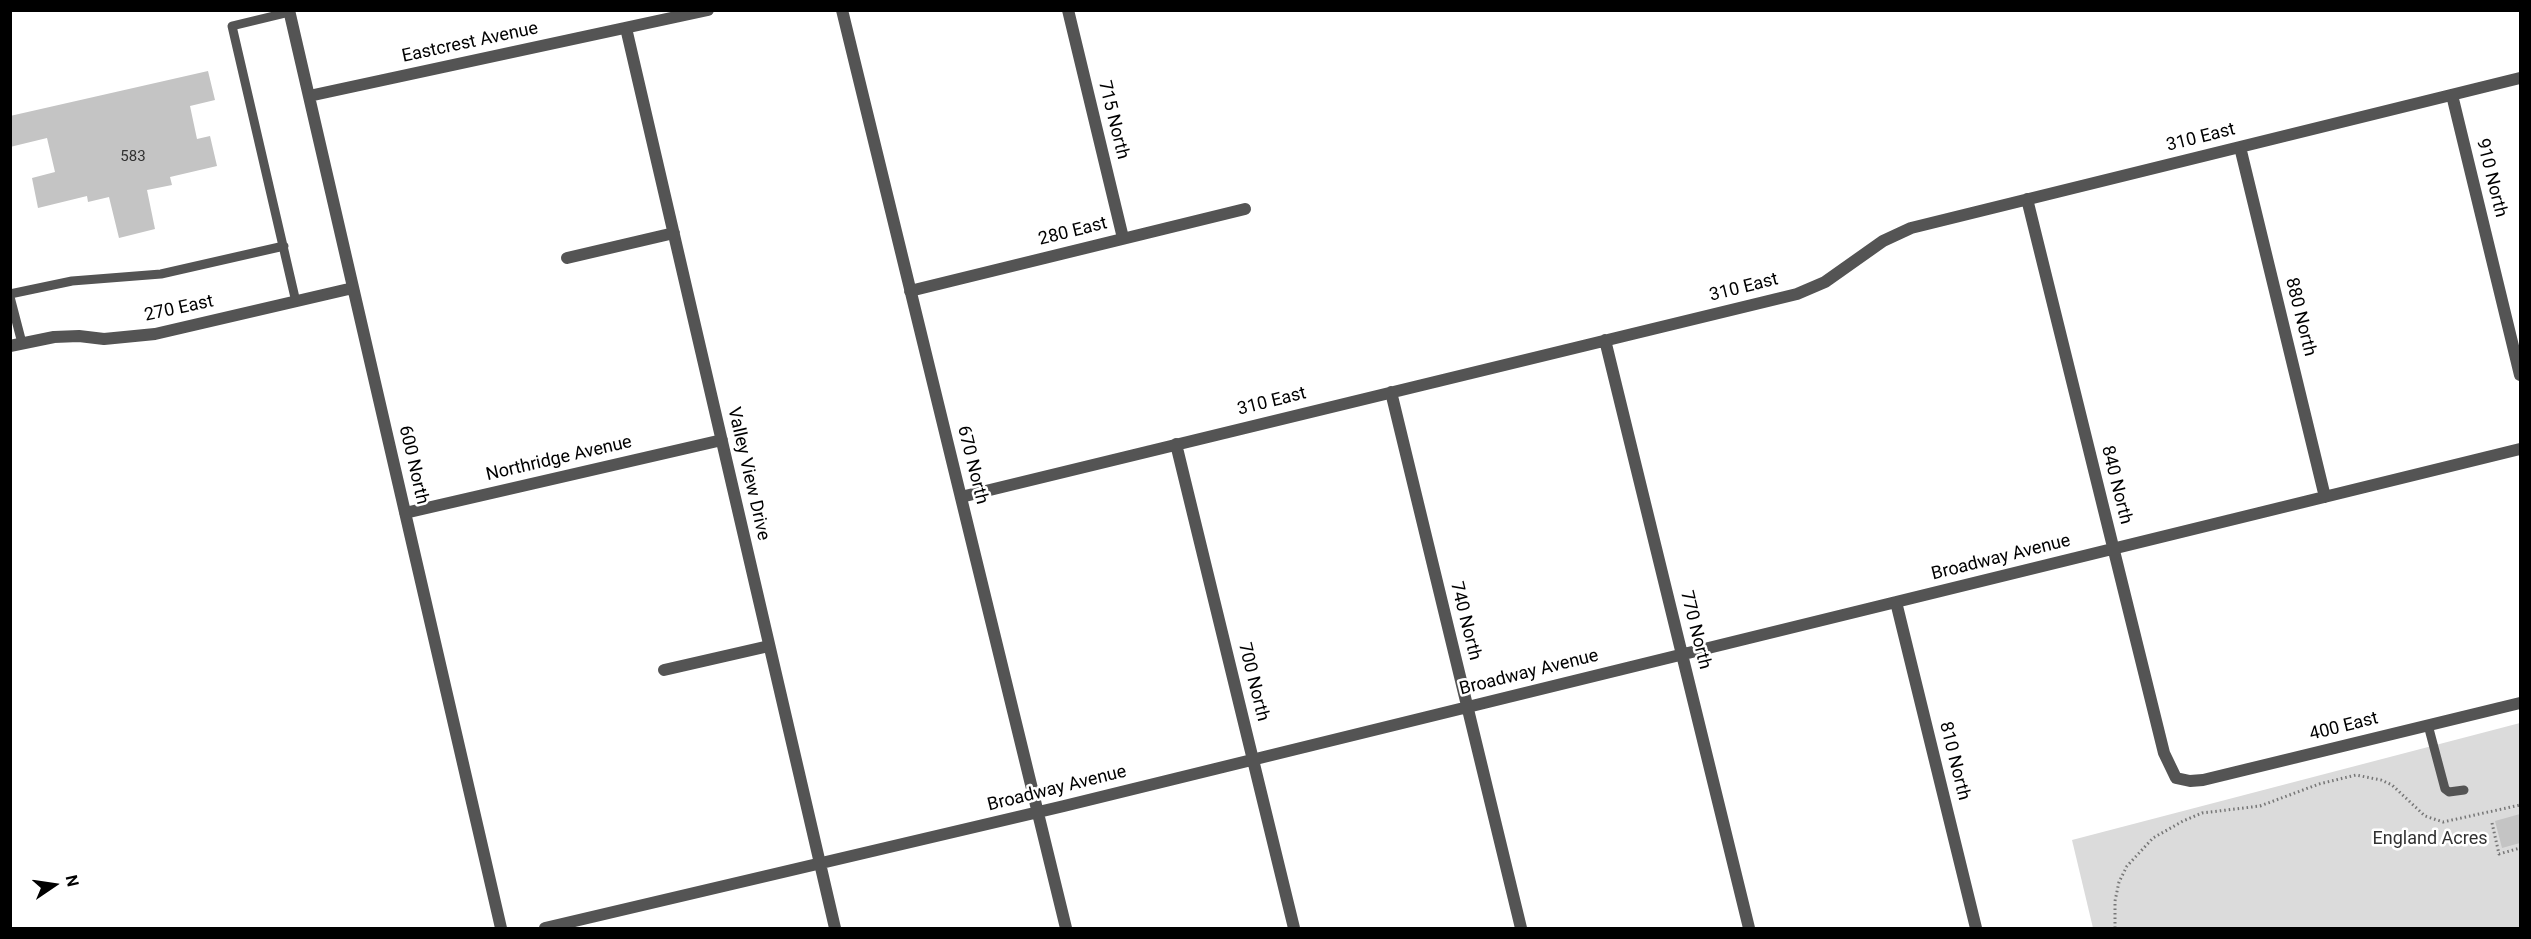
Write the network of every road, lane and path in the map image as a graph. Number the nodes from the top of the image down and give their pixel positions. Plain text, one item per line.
1 (708, 10) edge
2 (842, 10) edge
3 (1068, 10) edge
4 (290, 11) edge
5 (626, 28) junction
6 (2520, 78) edge
7 (2452, 95) junction
8 (309, 96) junction
9 (2240, 147) junction
10 (2027, 199) junction
11 (1245, 208) dead end
12 (674, 233) junction
13 (1123, 238) junction
14 (284, 246) junction
15 (567, 258) dead end
16 (353, 288) junction
17 (910, 291) junction
18 (10, 295) edge
19 (296, 302) junction
20 (1605, 340) junction
21 (16, 344) edge
22 (2520, 375) edge
23 (1391, 392) junction
24 (722, 440) junction
25 (1176, 444) junction
26 (2520, 448) edge
27 (2325, 496) junction
28 (961, 497) junction
29 (405, 513) junction
30 (2113, 549) junction
31 (1896, 602) junction
32 (769, 646) junction
33 (1682, 654) junction
34 (664, 670) dead end
35 (2520, 703) edge
36 (1468, 707) junction
37 (2428, 725) junction
38 (1253, 760) junction
39 (2176, 778) joint
40 (2464, 790) dead end
41 (2520, 805) edge
42 (1038, 813) junction
43 (2492, 823) dead end
44 (2520, 848) edge
45 (820, 865) junction
46 (501, 928) edge
47 (545, 928) edge
48 (835, 928) edge
49 (1066, 928) edge
50 (1294, 928) edge
51 (1521, 928) edge
52 (1749, 928) edge
53 (1976, 928) edge
54 (2115, 928) edge

1 - 5 street, Eastcrest Avenue
2 - 17 street, 670 North
3 - 13 street, 715 North
4 - 8 street, 600 North
4 - 14 lane
5 - 8 street, Eastcrest Avenue
5 - 12 street, Valley View Drive
6 - 7 street, 310 East
7 - 9 street, 310 East
7 - 22 street, 910 North
8 - 16 street, 600 North
9 - 10 street, 310 East
9 - 27 street, 880 North
10 - 20 street, 310 East
10 - 30 street, 840 North
11 - 13 street, 280 East
12 - 15 street
12 - 24 street, Valley View Drive
13 - 17 street, 280 East
14 - 18 lane
14 - 19 lane
16 - 19 street, 270 East
16 - 29 street, 600 North
17 - 28 street, 670 North
18 - 21 lane
19 - 21 street, 270 East
20 - 23 street, 310 East
20 - 33 street, 770 North
23 - 25 street, 310 East
23 - 36 street, 740 North
24 - 29 street, Northridge Avenue
24 - 32 street, Valley View Drive
25 - 28 street, 310 East
25 - 38 street, 700 North
26 - 27 street, Broadway Avenue
27 - 30 street, Broadway Avenue
28 - 42 street, 670 North
29 - 46 street, 600 North
30 - 31 street, Broadway Avenue
30 - 39 street, 840 North
31 - 33 street, Broadway Avenue
31 - 53 street, 810 North
32 - 34 street
32 - 45 street, Valley View Drive
33 - 36 street, Broadway Avenue
33 - 52 street, 770 North
35 - 37 street, 400 East
36 - 38 street, Broadway Avenue
36 - 51 street, 740 North
37 - 39 street, 400 East
37 - 40 lane
38 - 42 street, Broadway Avenue
38 - 50 street, 700 North
41 - 54 path
42 - 45 street, Broadway Avenue
42 - 49 street, 670 North
43 - 44 path
45 - 47 street, Broadway Avenue
45 - 48 street, Valley View Drive

